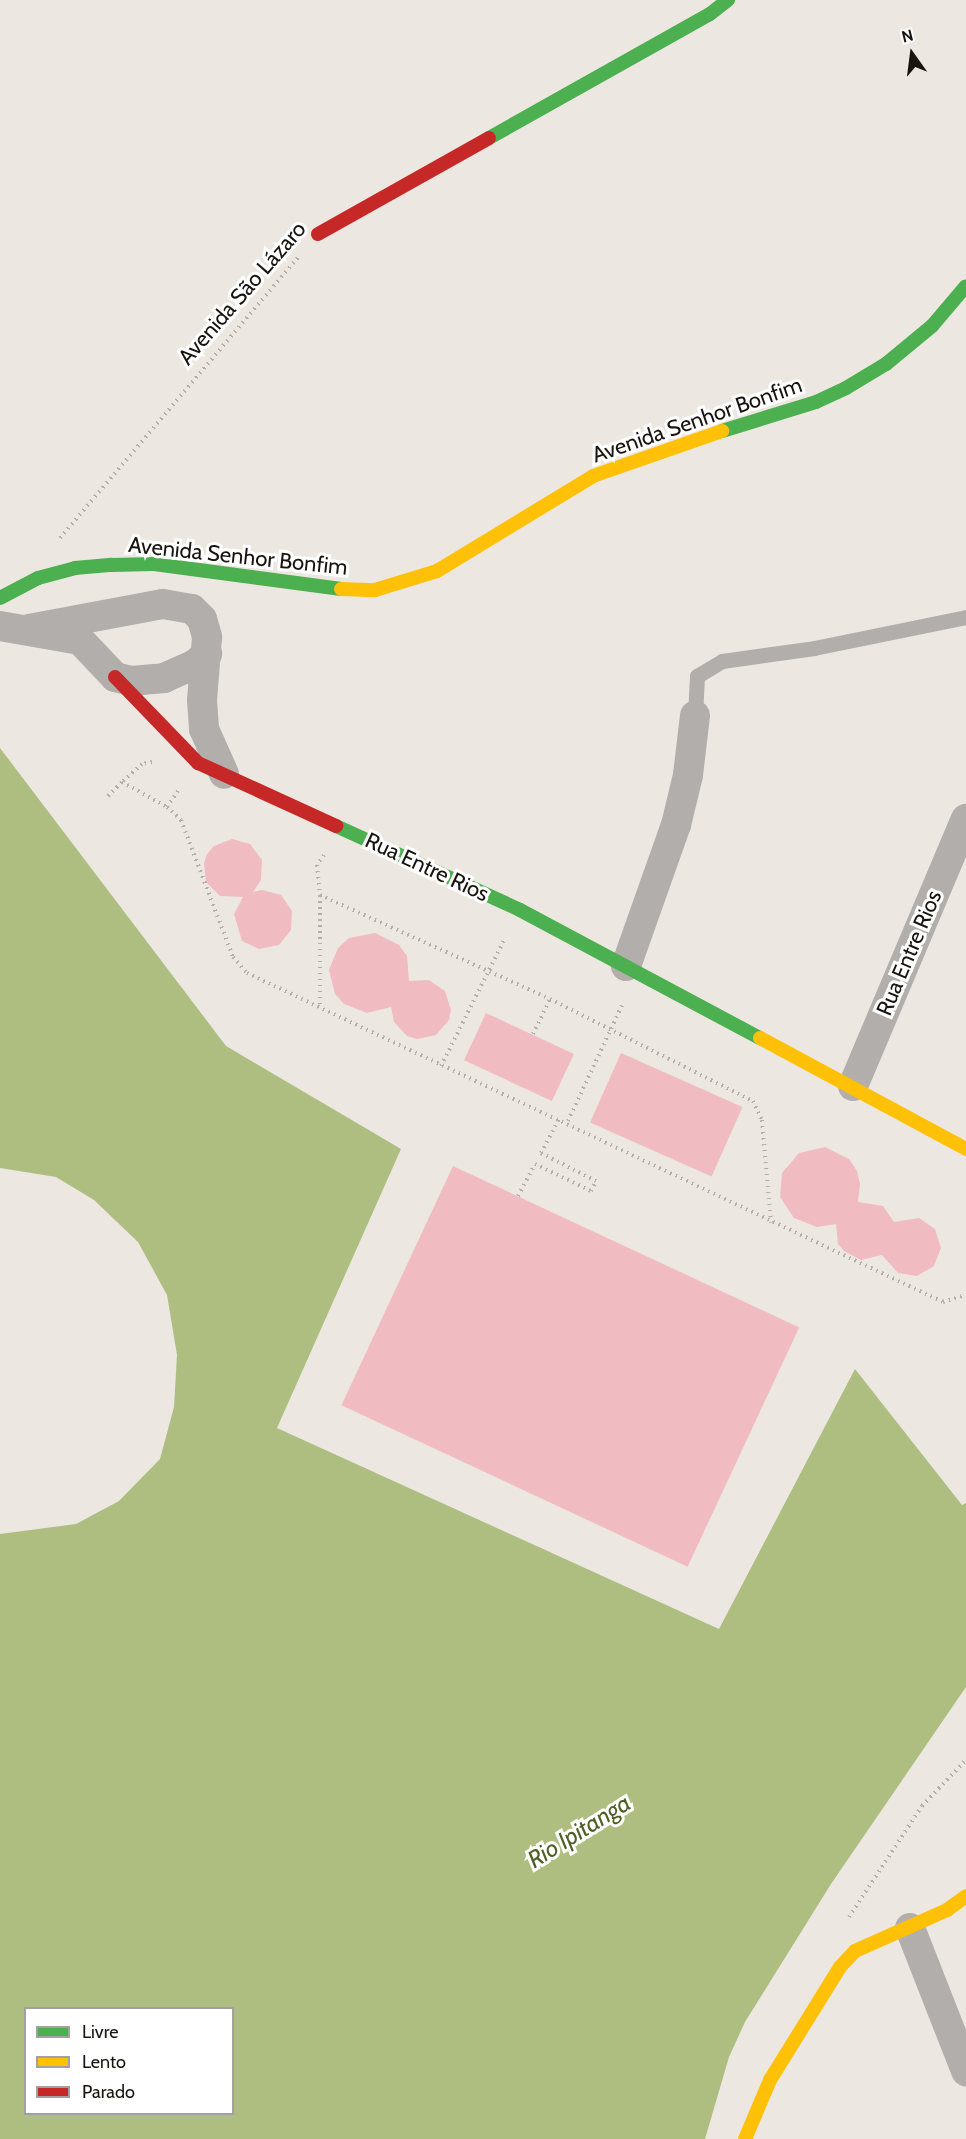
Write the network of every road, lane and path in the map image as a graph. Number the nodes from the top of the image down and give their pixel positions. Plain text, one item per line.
1 (728, 0) edge
2 (318, 234) joint
3 (966, 286) edge
4 (55, 544) dead end
5 (2, 597) edge
6 (966, 617) edge
7 (14, 628) edge
8 (207, 654) junction
9 (115, 677) junction
10 (695, 715) joint
11 (154, 762) dead end
12 (224, 774) junction
13 (122, 782) junction
14 (183, 783) dead end
15 (108, 796) dead end
16 (167, 807) junction
17 (966, 819) edge
18 (317, 865) dead end
19 (320, 895) junction
20 (626, 966) junction
21 (487, 971) junction
22 (550, 999) junction
23 (320, 1006) junction
24 (610, 1028) junction
25 (533, 1035) dead end
26 (441, 1066) junction
27 (853, 1086) junction
28 (560, 1118) junction
29 (568, 1121) junction
30 (966, 1149) edge
31 (518, 1196) dead end
32 (771, 1224) junction
33 (966, 1295) edge
34 (966, 1896) edge
35 (910, 1928) junction
36 (966, 2071) edge
37 (746, 2139) edge

1 - 2 street, Avenida São Lázaro
2 - 4 path, Avenida São Lázaro
3 - 5 street, Avenida Senhor Bonfim
6 - 10 lane
7 - 8 street, Rua Entre Rios
7 - 9 street, Rua Entre Rios
8 - 9 street
8 - 12 street, Rua Entre Rios
9 - 12 street, Rua Entre Rios
10 - 20 street
11 - 13 path
12 - 20 street, Rua Entre Rios
13 - 15 path
13 - 16 path
14 - 16 path
16 - 23 path
17 - 27 street, Rua Entre Rios
18 - 19 path
19 - 21 path
19 - 23 path
20 - 27 street, Rua Entre Rios
21 - 22 path
21 - 26 path
22 - 24 path
22 - 25 path
23 - 26 path
24 - 29 path
24 - 32 path
26 - 28 path
27 - 30 street, Rua Entre Rios
28 - 29 path
28 - 31 path
29 - 32 path
32 - 33 path
34 - 35 street
35 - 36 street
35 - 37 street

